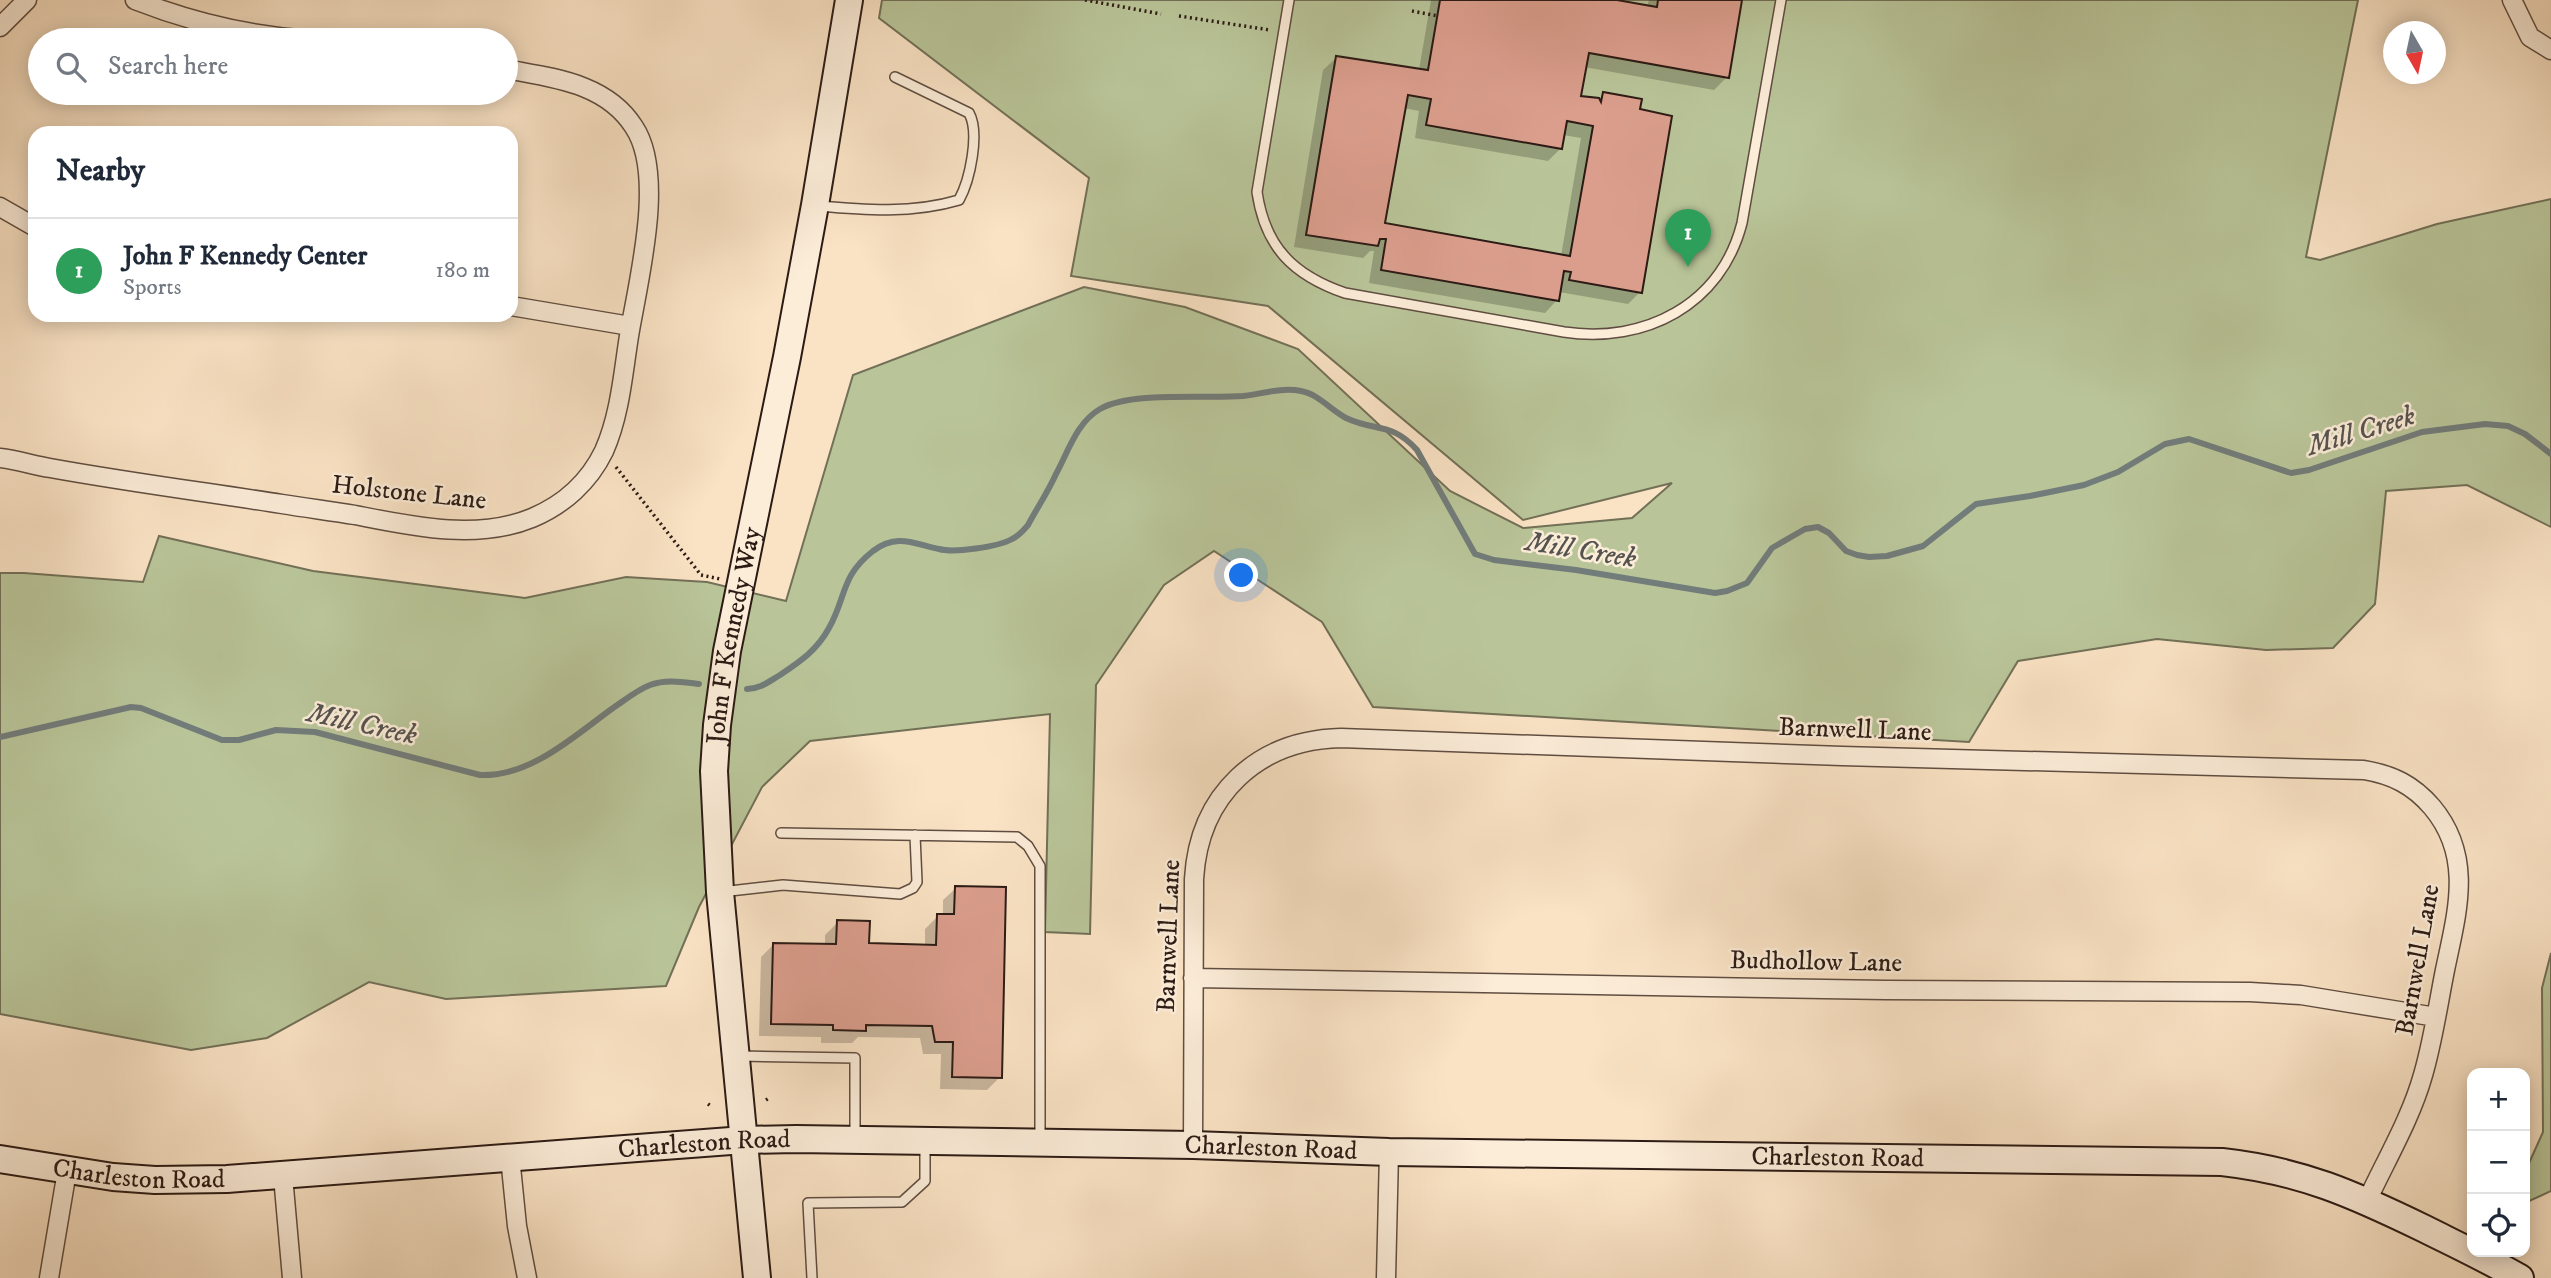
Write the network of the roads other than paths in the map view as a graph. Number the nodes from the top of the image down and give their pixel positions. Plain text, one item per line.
1 (27, 0) edge
2 (135, 0) edge
3 (849, 0) edge
4 (1289, 0) edge
5 (1781, 0) edge
6 (2512, 0) edge
7 (0, 27) edge
8 (229, 28) edge
9 (2551, 50) edge
10 (518, 72) edge
11 (895, 77) dead end
12 (815, 205) junction
13 (0, 207) edge
14 (28, 223) edge
15 (518, 307) edge
16 (631, 326) junction
17 (0, 458) edge
18 (781, 833) dead end
19 (915, 835) junction
20 (720, 892) junction
21 (1193, 978) junction
22 (2436, 1017) junction
23 (736, 1056) junction
24 (744, 1140) junction
25 (855, 1140) junction
26 (925, 1142) junction
27 (1040, 1143) junction
28 (1193, 1145) junction
29 (1389, 1152) junction
30 (510, 1157) junction
31 (0, 1159) edge
32 (67, 1171) junction
33 (283, 1176) junction
34 (2367, 1201) junction
35 (49, 1278) edge
36 (292, 1278) edge
37 (527, 1278) edge
38 (757, 1278) edge
39 (812, 1278) edge
40 (1386, 1278) edge
41 (2520, 1278) edge

1 - 7 street
2 - 8 street
3 - 12 street, John F Kennedy Way
4 - 5 lane
6 - 9 street
10 - 16 street, Holstone Lane
11 - 12 lane
12 - 20 street, John F Kennedy Way
13 - 14 street
15 - 16 street
16 - 17 street, Holstone Lane
18 - 19 lane
19 - 20 lane
19 - 27 lane
20 - 23 street, John F Kennedy Way
21 - 22 street, Budhollow Lane
21 - 22 street, Barnwell Lane
21 - 28 street, Barnwell Lane
22 - 34 street, Barnwell Lane
23 - 24 street, John F Kennedy Way
23 - 25 lane
24 - 25 street, Charleston Road
24 - 30 street, Charleston Road
24 - 38 street, John F Kennedy Way
25 - 26 street, Charleston Road
26 - 27 street, Charleston Road
26 - 39 lane
27 - 28 street, Charleston Road
28 - 29 street, Charleston Road
29 - 34 street, Charleston Road
29 - 40 street
30 - 33 street, Charleston Road
30 - 37 street
31 - 32 street, Charleston Road
32 - 33 street, Charleston Road
32 - 35 street
33 - 36 street
34 - 41 street, Charleston Road

